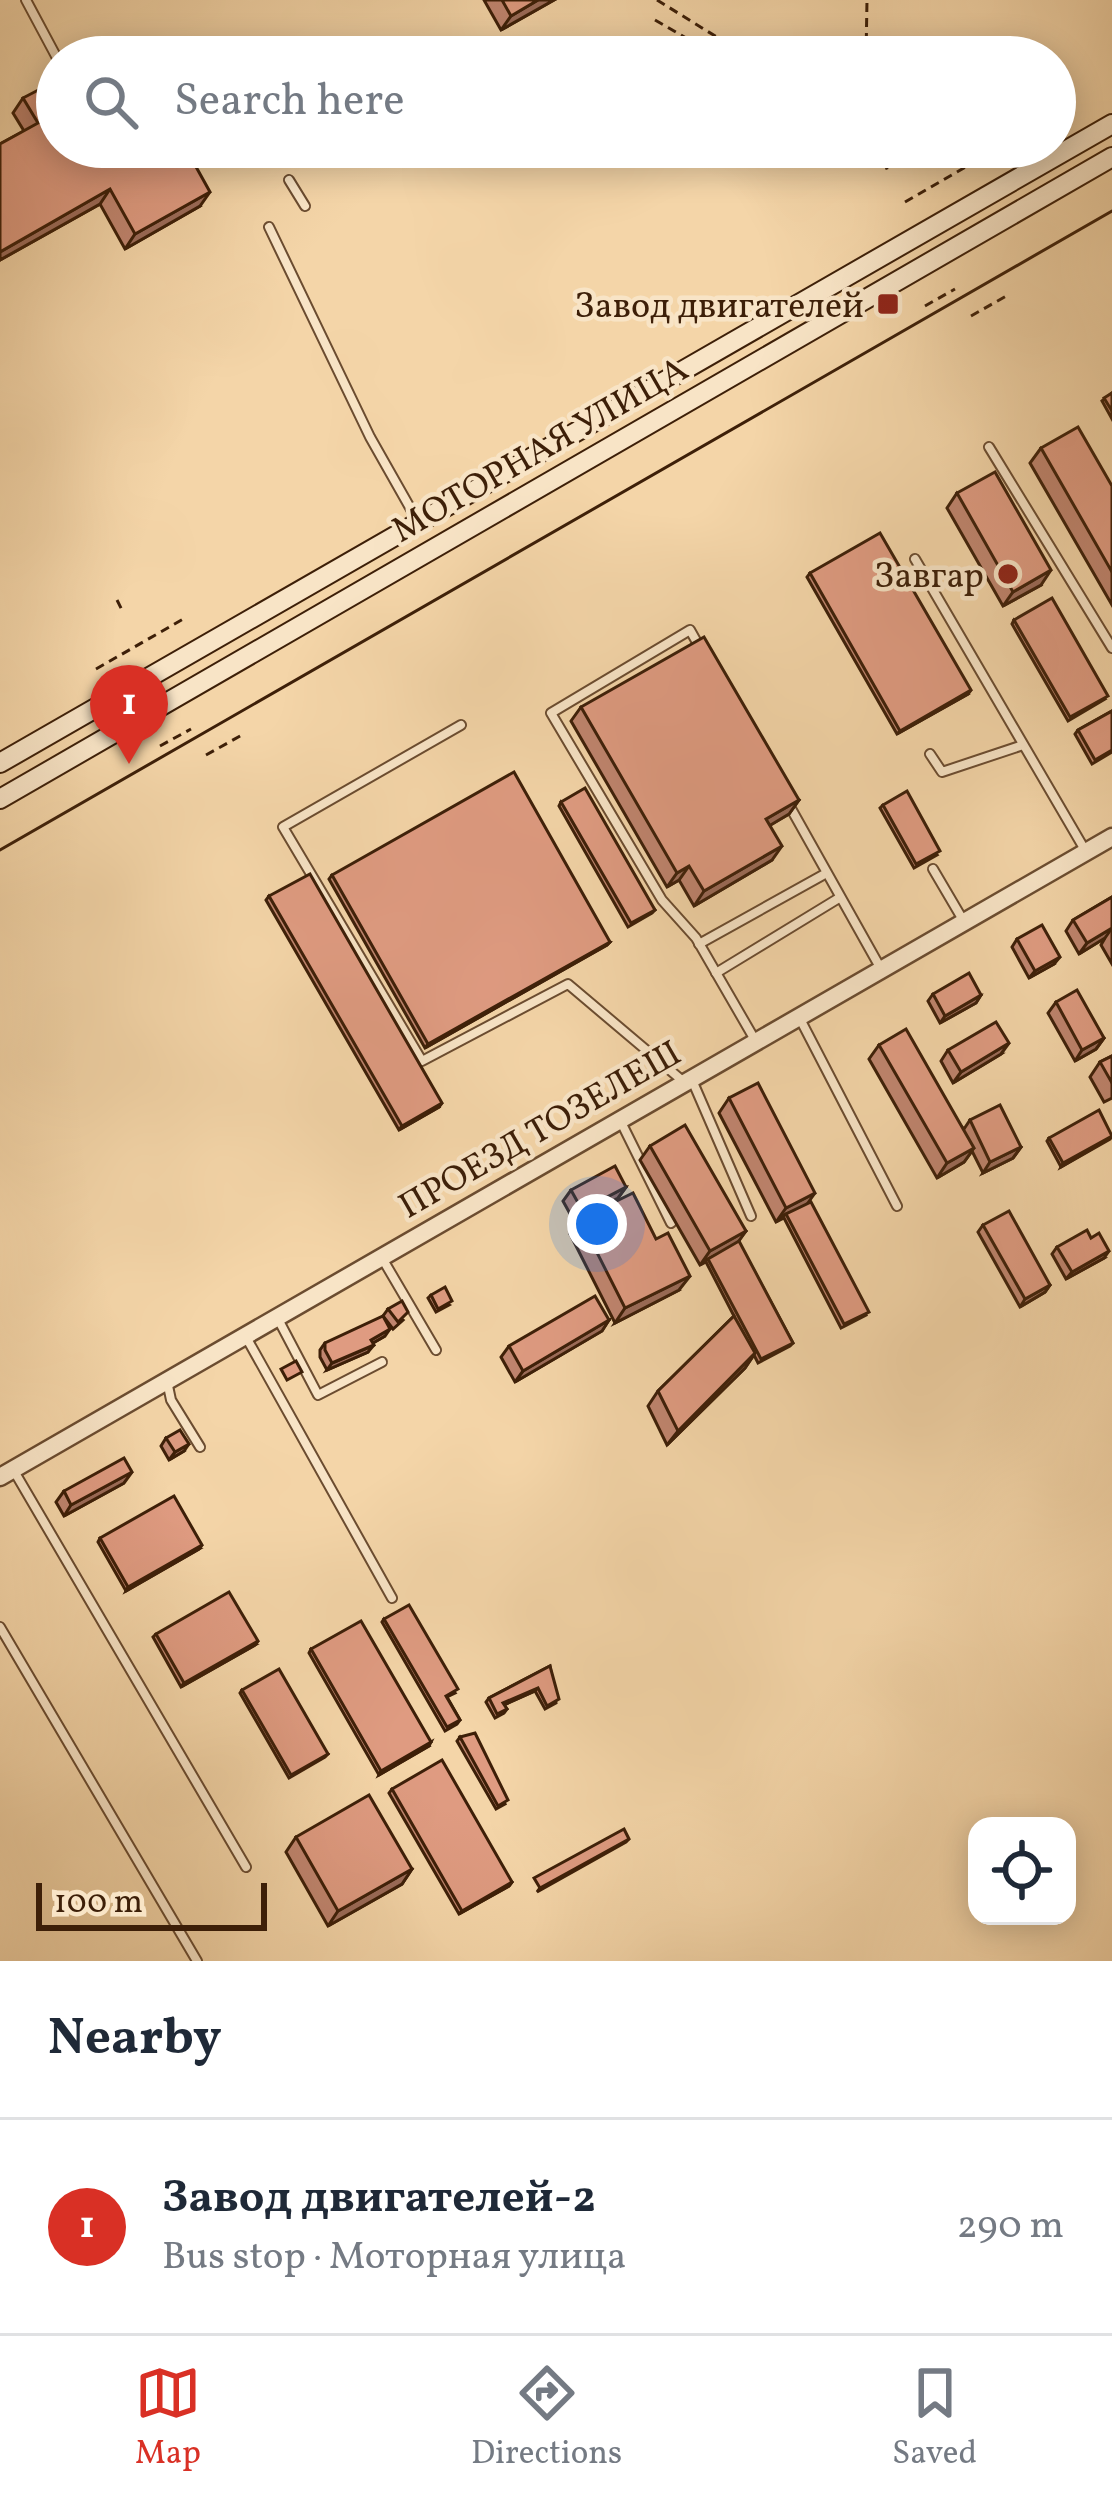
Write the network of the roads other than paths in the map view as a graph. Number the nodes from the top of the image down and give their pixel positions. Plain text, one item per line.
1 (26, 0) edge
2 (45, 36) edge
3 (1112, 124) edge
4 (1076, 145) edge
5 (1112, 157) edge
6 (1036, 168) edge
7 (289, 180) dead end
8 (304, 206) dead end
9 (269, 227) dead end
10 (988, 447) dead end
11 (520, 466) junction
12 (533, 490) junction
13 (420, 525) junction
14 (915, 560) dead end
15 (1112, 647) edge
16 (701, 650) edge
17 (461, 725) dead end
18 (1023, 745) junction
19 (930, 754) dead end
20 (0, 764) edge
21 (780, 789) edge
22 (0, 799) edge
23 (1112, 837) edge
24 (1085, 851) junction
25 (933, 869) dead end
26 (824, 875) junction
27 (839, 898) junction
28 (964, 921) junction
29 (699, 944) junction
30 (880, 970) junction
31 (716, 973) junction
32 (799, 1017) junction
33 (755, 1042) junction
34 (688, 1080) junction
35 (620, 1120) junction
36 (897, 1206) dead end
37 (751, 1216) dead end
38 (671, 1223) dead end
39 (382, 1257) junction
40 (278, 1317) junction
41 (245, 1336) junction
42 (436, 1350) dead end
43 (382, 1362) dead end
44 (167, 1381) junction
45 (200, 1447) dead end
46 (7, 1473) edge
47 (392, 1598) dead end
48 (0, 1627) edge
49 (246, 1867) dead end
50 (197, 1961) edge

1 - 2 lane
3 - 4 main road, МОТОРНАЯ УЛИЦА
5 - 12 main road, МОТОРНАЯ УЛИЦА
6 - 11 main road, МОТОРНАЯ УЛИЦА
7 - 8 lane
9 - 13 lane
10 - 15 lane
11 - 12 main road
11 - 13 main road, МОТОРНАЯ УЛИЦА
12 - 22 main road, МОТОРНАЯ УЛИЦА
13 - 20 main road, МОТОРНАЯ УЛИЦА
14 - 18 lane
16 - 29 lane
17 - 34 lane
18 - 19 lane
18 - 24 lane
21 - 26 lane
23 - 24 street, ПРОЕЗД ТОЗЕЛЕШ
24 - 28 street, ПРОЕЗД ТОЗЕЛЕШ
25 - 28 lane
26 - 27 lane
26 - 29 lane
27 - 30 lane
27 - 31 lane
28 - 30 street, ПРОЕЗД ТОЗЕЛЕШ
29 - 31 lane
30 - 32 street, ПРОЕЗД ТОЗЕЛЕШ
31 - 33 lane
32 - 33 street, ПРОЕЗД ТОЗЕЛЕШ
32 - 36 lane
33 - 34 street, ПРОЕЗД ТОЗЕЛЕШ
34 - 35 street, ПРОЕЗД ТОЗЕЛЕШ
34 - 37 lane
35 - 38 lane
35 - 39 street, ПРОЕЗД ТОЗЕЛЕШ
39 - 40 street, ПРОЕЗД ТОЗЕЛЕШ
39 - 42 lane
40 - 41 street, ПРОЕЗД ТОЗЕЛЕШ
40 - 43 lane
41 - 44 street, ПРОЕЗД ТОЗЕЛЕШ
41 - 47 lane
44 - 45 lane
44 - 46 street, ПРОЕЗД ТОЗЕЛЕШ
46 - 49 lane
48 - 50 lane

